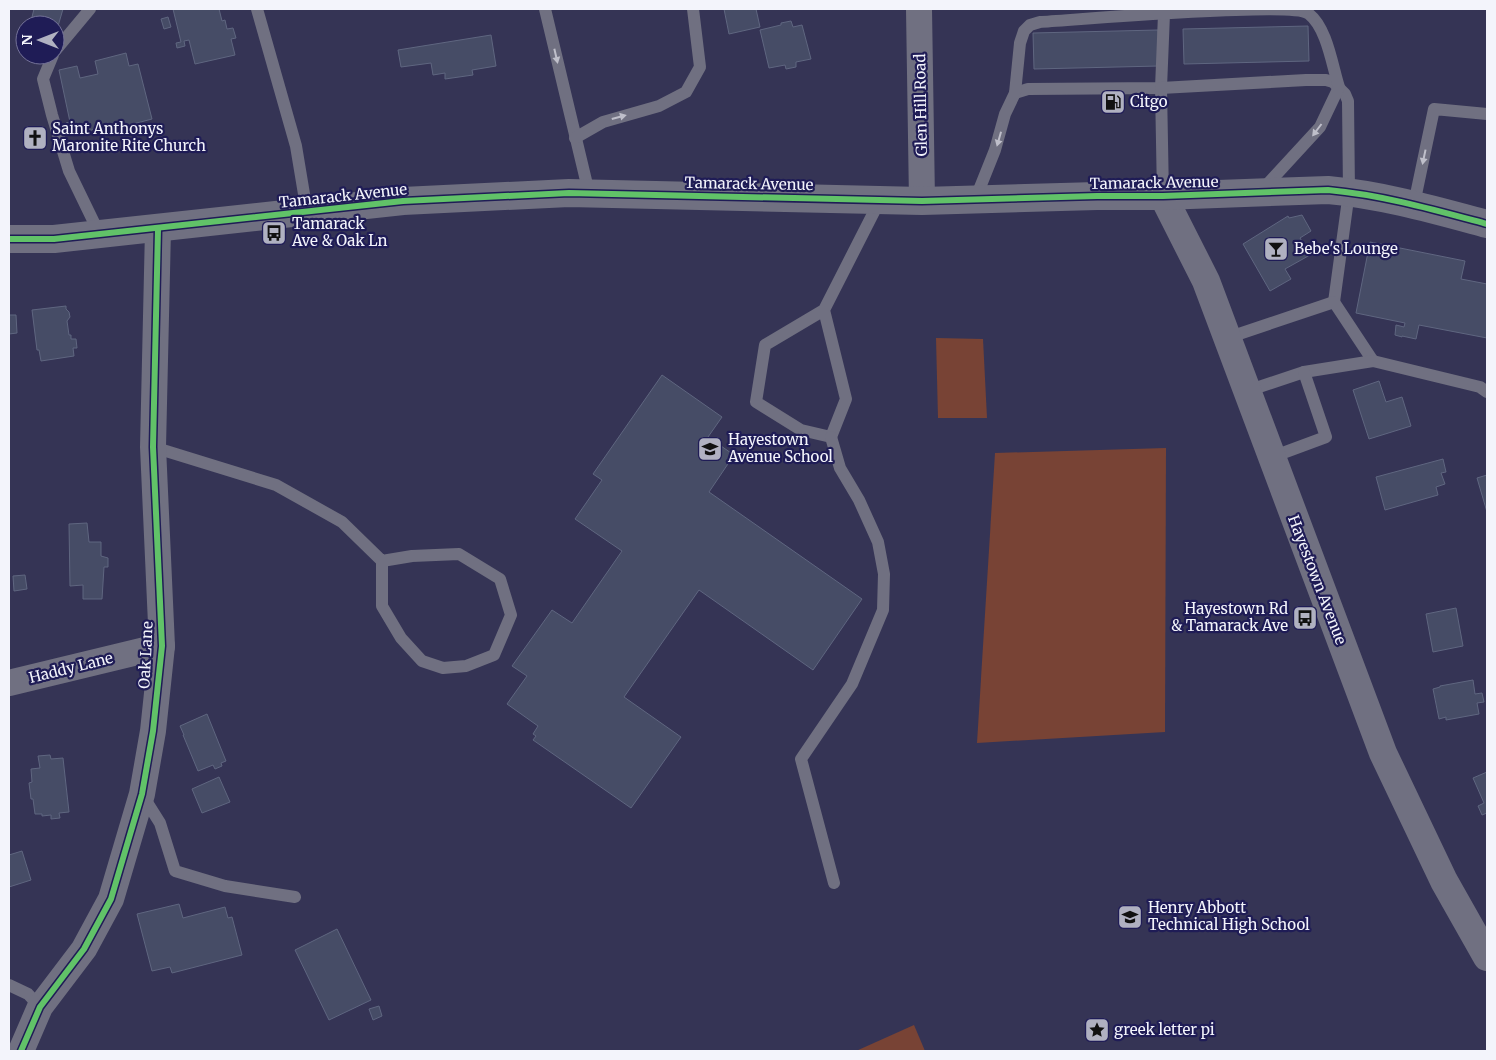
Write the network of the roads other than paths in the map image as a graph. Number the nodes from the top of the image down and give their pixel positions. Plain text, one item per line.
1 (90, 9) edge
2 (257, 9) edge
3 (545, 9) edge
4 (693, 9) edge
5 (919, 9) edge
6 (1164, 14) junction
7 (65, 38) edge
8 (49, 65) edge
9 (1339, 87) junction
10 (1161, 88) junction
11 (1015, 93) junction
12 (1487, 114) edge
13 (575, 138) junction
14 (1349, 192) junction
15 (589, 193) junction
16 (1259, 193) junction
17 (1163, 196) junction
18 (880, 200) junction
19 (975, 200) junction
20 (922, 201) junction
21 (1414, 204) junction
22 (307, 212) junction
23 (1487, 224) edge
24 (158, 229) junction
25 (100, 235) junction
26 (9, 239) edge
27 (1334, 302) junction
28 (824, 310) junction
29 (1227, 338) junction
30 (1373, 361) junction
31 (1304, 372) junction
32 (1247, 391) junction
33 (1487, 392) edge
34 (831, 437) junction
35 (153, 447) junction
36 (1272, 457) junction
37 (382, 561) junction
38 (162, 646) junction
39 (9, 683) edge
40 (142, 794) junction
41 (834, 883) dead end
42 (295, 897) dead end
43 (1487, 957) edge
44 (9, 985) edge
45 (40, 1007) junction
46 (21, 1051) edge

1 - 7 lane
2 - 22 lane
3 -> 13 lane
13 -> 4 lane
5 - 20 street, Glen Hill Road
6 - 9 lane
6 - 10 lane
6 - 11 lane
8 - 25 lane
9 - 10 lane
9 - 14 lane
9 -> 16 lane
10 - 11 lane
10 - 17 lane
11 -> 19 lane
12 -> 21 lane
13 - 15 lane
14 - 16 street, Tamarack Avenue
14 - 21 street, Tamarack Avenue
14 - 27 lane
15 - 18 street, Tamarack Avenue
15 - 22 street, Tamarack Avenue
16 - 17 street, Tamarack Avenue
17 - 19 street, Tamarack Avenue
17 - 29 street, Hayestown Avenue
18 - 20 street, Tamarack Avenue
18 - 28 lane
19 - 20 street, Tamarack Avenue
21 - 23 street, Tamarack Avenue
22 - 24 street, Tamarack Avenue
24 - 25 street, Tamarack Avenue
24 - 35 street, Oak Lane
25 - 26 street, Tamarack Avenue
27 - 29 lane
27 - 30 lane
28 - 34 lane
28 - 34 lane
29 - 32 street, Hayestown Avenue
30 - 31 lane
30 - 33 lane
31 - 32 lane
31 - 36 lane
32 - 36 street, Hayestown Avenue
34 - 41 lane
35 - 37 lane
35 - 38 street, Oak Lane
36 - 43 street, Hayestown Avenue
37 - 37 lane
38 - 39 street, Haddy Lane
38 - 40 street, Oak Lane
40 - 42 lane
40 - 45 street, Oak Lane
44 - 45 lane
45 - 46 street, Oak Lane

